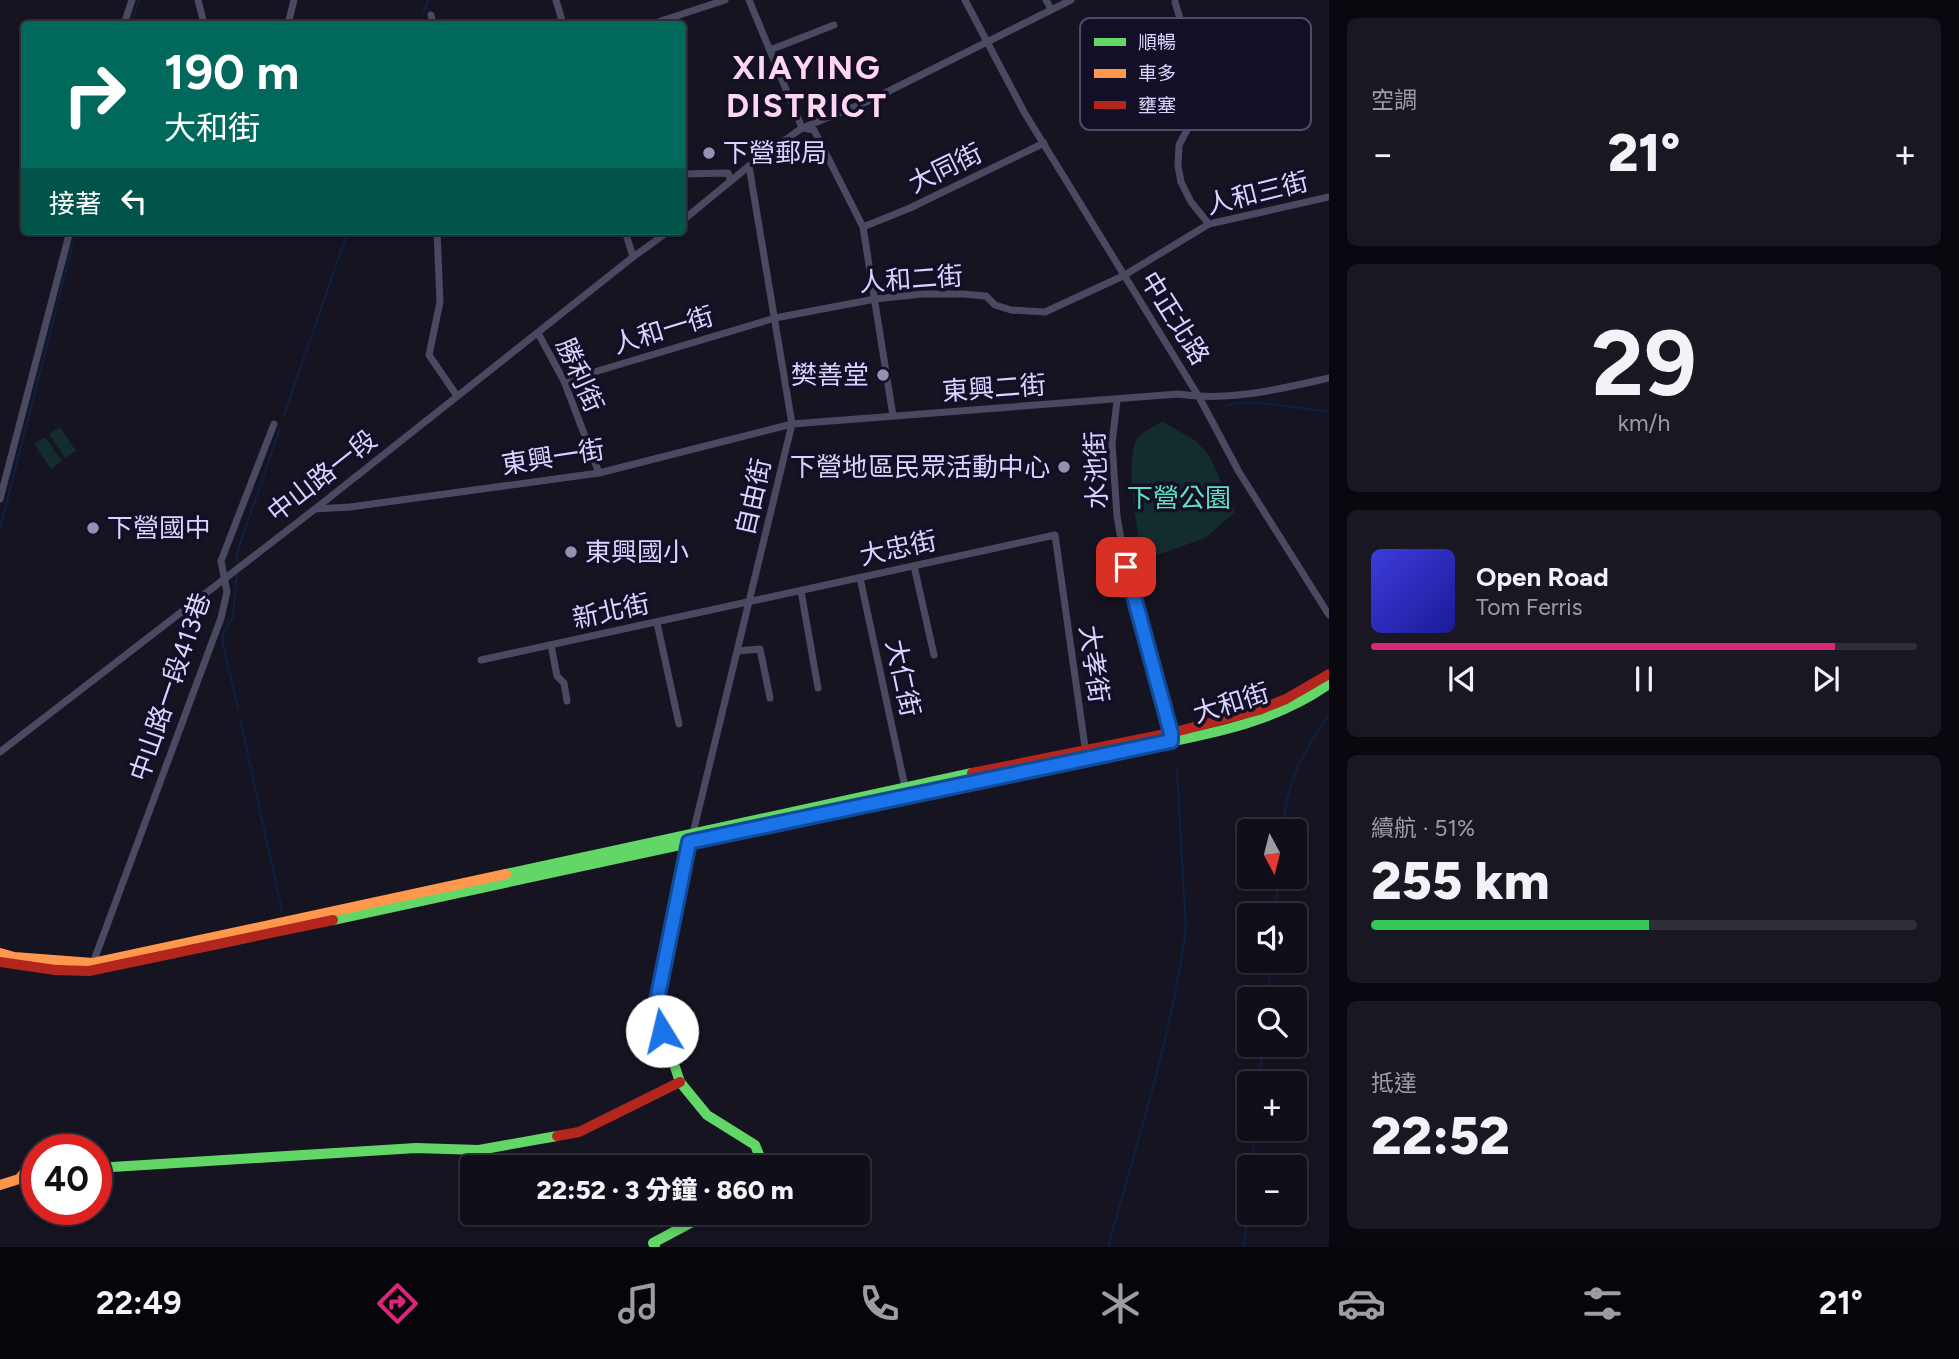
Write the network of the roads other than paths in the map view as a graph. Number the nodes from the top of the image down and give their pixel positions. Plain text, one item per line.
1 (132, 0) edge
2 (198, 0) edge
3 (294, 0) edge
4 (556, 0) edge
5 (725, 0) edge
6 (749, 0) edge
7 (965, 0) edge
8 (1046, 0) edge
9 (1071, 0) edge
10 (1175, 2) dead end
11 (1051, 9) junction
12 (431, 15) dead end
13 (1180, 18) edge
14 (125, 21) edge
15 (203, 21) edge
16 (289, 21) edge
17 (432, 21) edge
18 (562, 21) edge
19 (662, 21) edge
20 (834, 25) dead end
21 (987, 43) junction
22 (770, 50) junction
23 (802, 128) junction
24 (1187, 130) edge
25 (1044, 143) junction
26 (750, 166) junction
27 (686, 174) edge
28 (731, 180) junction
29 (1329, 197) edge
30 (686, 218) edge
31 (1209, 224) junction
32 (863, 228) junction
33 (69, 235) edge
34 (437, 235) edge
35 (626, 235) edge
36 (663, 235) edge
37 (633, 257) junction
38 (1124, 276) junction
39 (875, 299) junction
40 (775, 318) junction
41 (538, 333) junction
42 (1329, 379) edge
43 (564, 381) junction
44 (457, 396) junction
45 (1199, 397) junction
46 (1117, 401) junction
47 (894, 416) junction
48 (792, 424) junction
49 (274, 425) dead end
50 (599, 473) junction
51 (0, 499) edge
52 (315, 509) junction
53 (1055, 535) joint
54 (914, 566) junction
55 (224, 578) junction
56 (860, 578) junction
57 (801, 591) junction
58 (750, 603) junction
59 (1329, 615) edge
60 (657, 622) junction
61 (551, 645) junction
62 (738, 652) junction
63 (934, 655) dead end
64 (481, 660) dead end
65 (1329, 674) edge
66 (1329, 684) edge
67 (818, 688) dead end
68 (770, 698) dead end
69 (567, 701) dead end
70 (678, 724) dead end
71 (1171, 737) junction
72 (0, 752) edge
73 (1086, 754) junction
74 (905, 787) junction
75 (691, 838) junction
76 (0, 953) edge
77 (0, 962) edge
78 (93, 963) junction
79 (680, 1082) junction
80 (760, 1155) edge
81 (112, 1167) edge
82 (21, 1177) edge
83 (0, 1185) edge
84 (687, 1225) edge
85 (655, 1247) edge

1 - 14 street
2 - 15 street
3 - 16 street
4 - 18 street
5 - 19 street
6 - 22 street
7 - 21 street, 中正北路
8 - 11 street
9 - 11 street
10 - 13 street
11 - 21 street
12 - 17 street
20 - 22 street
21 - 23 street
21 - 25 street, 中正北路
22 - 23 street
23 - 26 street
23 - 32 street
24 - 31 street
25 - 32 street, 大同街
25 - 38 street, 中正北路
26 - 28 street
26 - 40 street, 自由街
27 - 28 street
28 - 30 street
29 - 31 street, 人和三街
31 - 38 street, 人和三街
32 - 39 street
33 - 51 street
34 - 44 street
35 - 37 street
36 - 37 street, 中山路一段
37 - 41 street, 中山路一段
38 - 39 street, 人和二街
38 - 45 street, 中正北路
39 - 40 street, 人和二街
39 - 47 street
40 - 43 street, 人和一街
40 - 48 street, 自由街
41 - 43 street, 勝利街
41 - 44 street, 中山路一段
42 - 45 street, 東興二街
43 - 50 street, 勝利街
44 - 52 street, 中山路一段
45 - 46 street, 東興二街
45 - 59 street, 中正北路
46 - 47 street, 東興二街
46 - 71 street, 水池街
47 - 48 street, 東興二街
48 - 50 street, 東興一街
48 - 58 street, 自由街
49 - 55 street, 中山路一段413巷
50 - 52 street, 東興一街
52 - 55 street, 中山路一段
53 - 54 street, 大忠街
53 - 73 street, 大孝街
54 - 56 street, 大忠街
54 - 63 street
55 - 72 street, 中山路一段
55 - 78 street, 中山路一段413巷
56 - 57 street, 大忠街
56 - 74 street, 大仁街
57 - 58 street, 大忠街
57 - 67 street
58 - 60 street, 新北街
58 - 62 street, 自由街
60 - 61 street, 新北街
60 - 70 street
61 - 64 street, 新北街
61 - 69 street
62 - 68 street
62 - 75 street, 自由街
65 - 71 main road, 大和街
66 - 71 main road, 大和街
71 - 73 main road, 大和街
73 - 74 main road, 大和街
73 - 75 main road, 大和街
74 - 75 main road, 大和街
75 - 77 main road
75 - 78 main road
75 - 79 main road
76 - 78 main road
79 - 80 main road
79 - 81 main road
82 - 83 main road
84 - 85 main road

